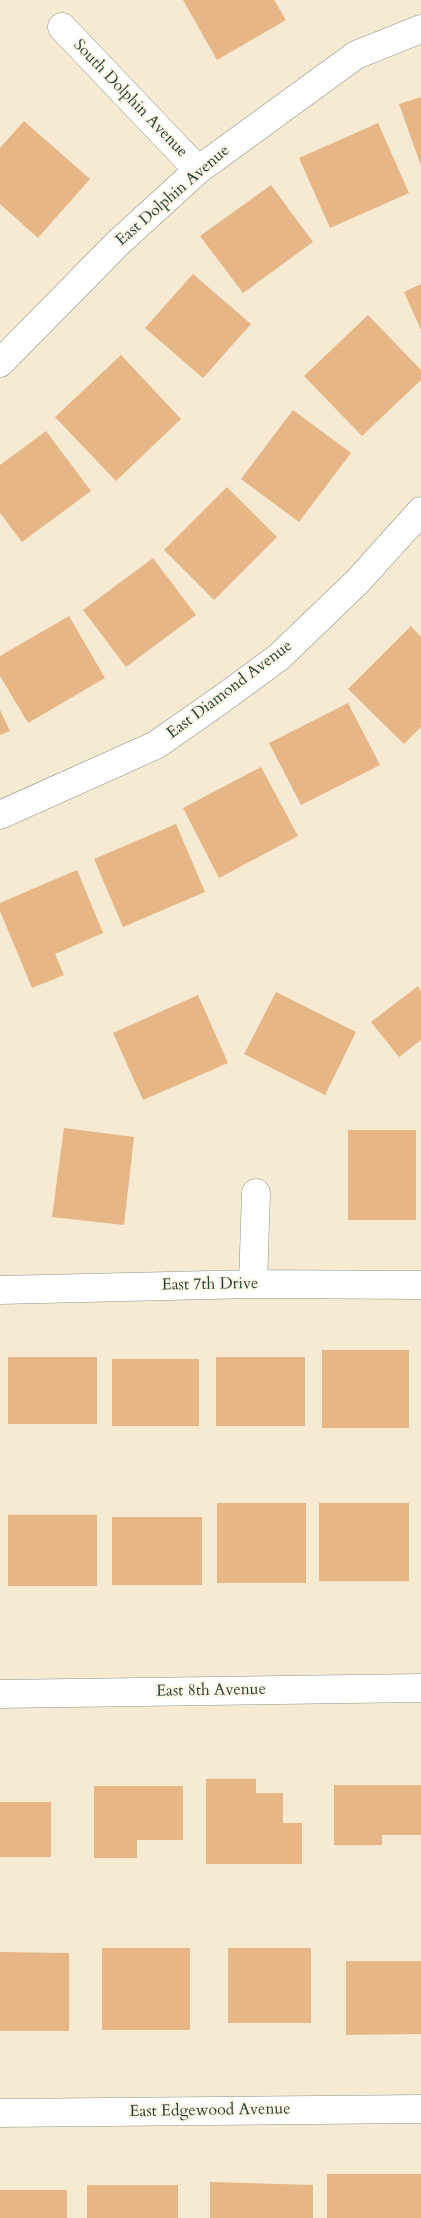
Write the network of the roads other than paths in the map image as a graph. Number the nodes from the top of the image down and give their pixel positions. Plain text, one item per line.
1 (62, 27) dead end
2 (421, 29) edge
3 (198, 170) junction
4 (0, 363) edge
5 (421, 511) edge
6 (0, 815) edge
7 (256, 1193) dead end
8 (253, 1284) junction
9 (421, 1285) edge
10 (0, 1290) edge
11 (421, 1688) edge
12 (0, 1694) edge
13 (421, 2109) edge
14 (0, 2113) edge

1 - 3 street, South Dolphin Avenue
2 - 3 street, East Dolphin Avenue
3 - 4 street, East Dolphin Avenue
5 - 6 street, East Diamond Avenue
7 - 8 street
8 - 9 street, East 7th Drive
8 - 10 street, East 7th Drive
11 - 12 street, East 8th Avenue
13 - 14 street, East Edgewood Avenue

